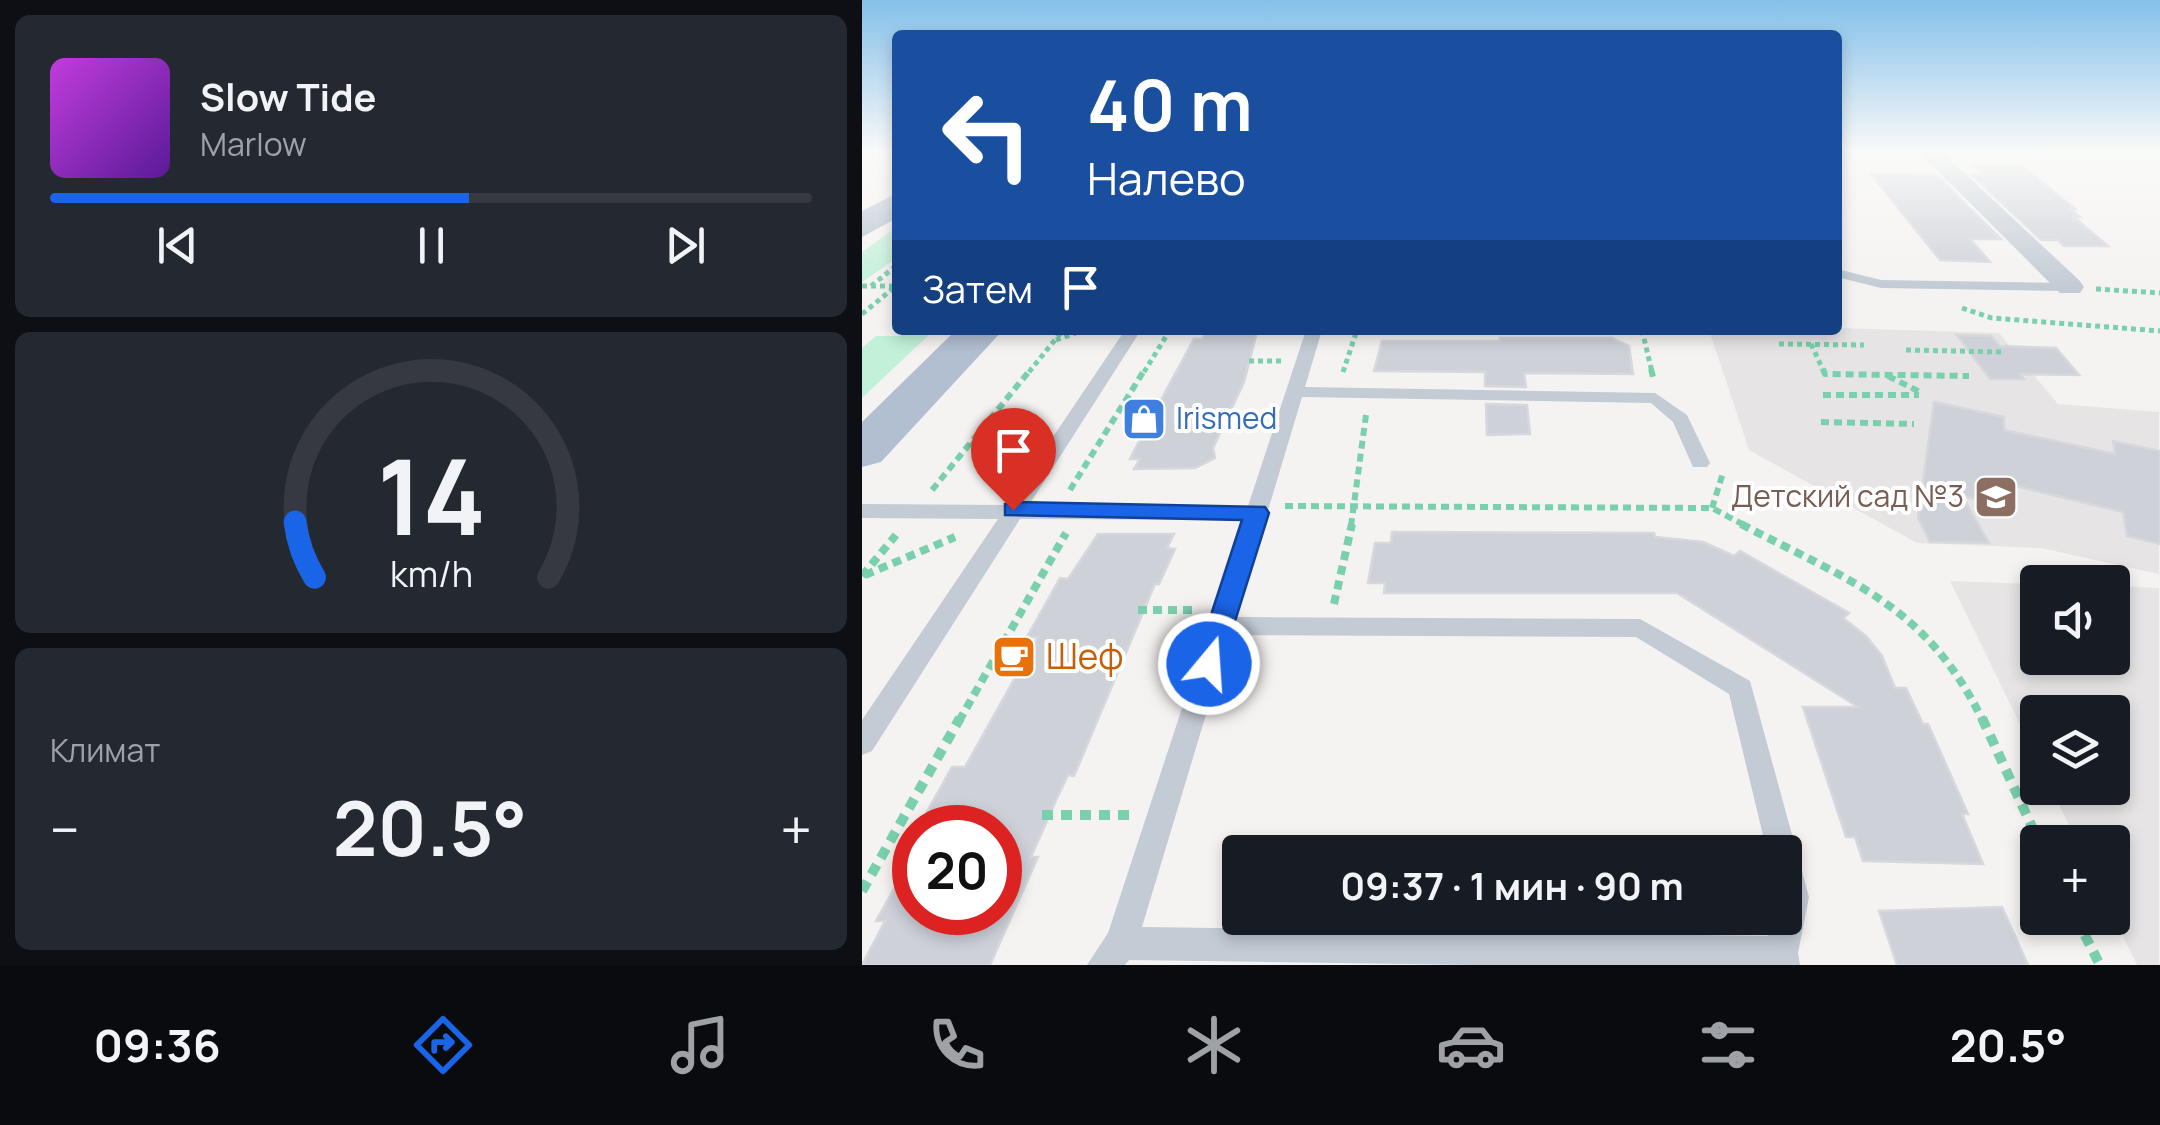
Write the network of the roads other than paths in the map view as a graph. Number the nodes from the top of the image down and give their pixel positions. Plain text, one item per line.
1 (1977, 197) edge
2 (892, 207) edge
3 (862, 228) edge
4 (1842, 274) edge
5 (2070, 287) joint
6 (976, 335) edge
7 (1131, 335) edge
8 (1312, 335) edge
9 (1295, 392) junction
10 (862, 450) edge
11 (1700, 464) dead end
12 (1258, 509) junction
13 (862, 510) edge
14 (1013, 510) junction
15 (1224, 618) junction
16 (862, 743) edge
17 (1778, 835) edge
18 (1113, 954) edge
19 (1782, 959) edge

1 - 5 street
2 - 3 main road
4 - 5 lane
6 - 10 main road
7 - 14 lane
8 - 9 lane
9 - 11 lane
9 - 12 lane
12 - 14 lane
12 - 15 lane
13 - 14 lane
14 - 16 lane
15 - 17 lane
15 - 18 lane
18 - 19 lane

